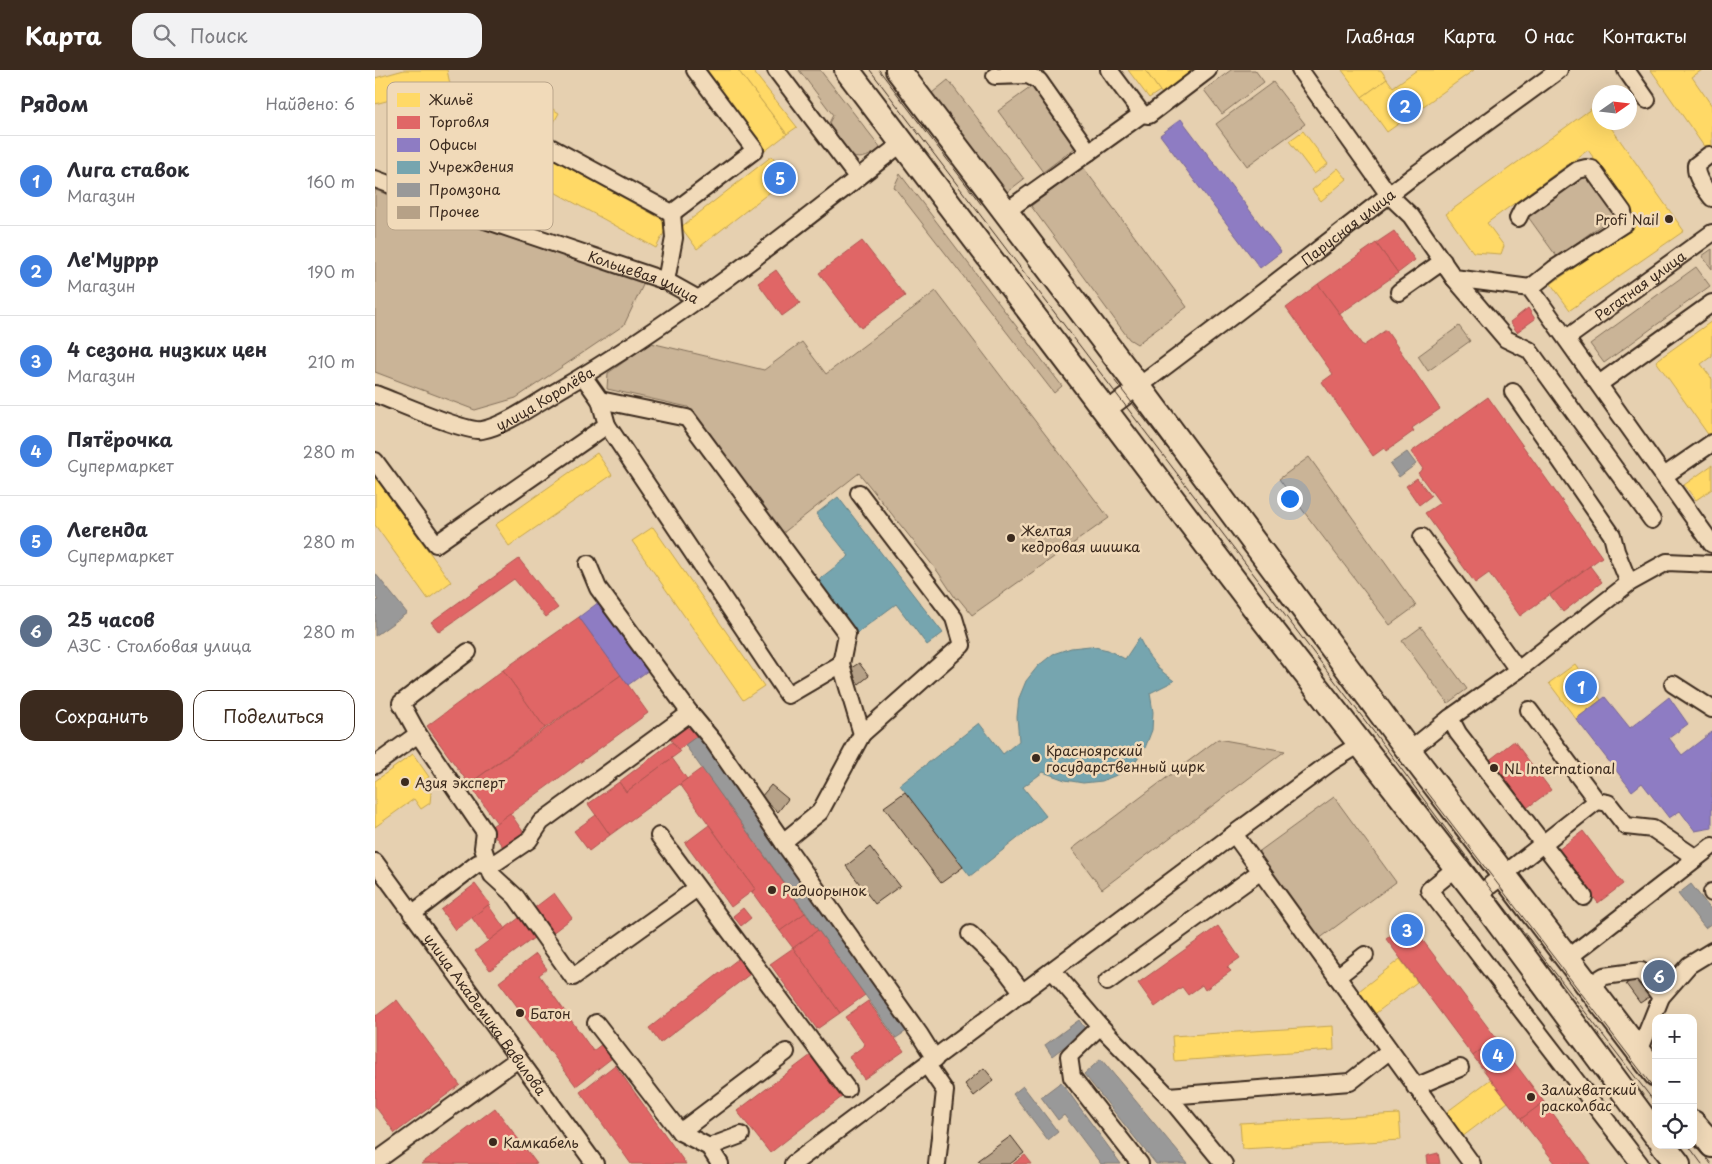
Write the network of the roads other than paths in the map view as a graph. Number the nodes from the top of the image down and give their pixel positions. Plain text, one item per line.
1 (695, 70) edge
2 (776, 70) edge
3 (847, 70) edge
4 (898, 70) edge
5 (1109, 70) edge
6 (1208, 70) edge
7 (1300, 70) edge
8 (1559, 70) edge
9 (1626, 70) edge
10 (995, 76) dead end
11 (1647, 100) dead end
12 (1142, 114) junction
13 (902, 143) junction
14 (553, 149) edge
15 (1089, 152) junction
16 (1709, 155) dead end
17 (857, 177) junction
18 (375, 179) edge
19 (387, 184) edge
20 (1389, 195) junction
21 (1712, 198) edge
22 (1005, 212) junction
23 (672, 214) junction
24 (1518, 218) dead end
25 (515, 230) edge
26 (1712, 233) edge
27 (1443, 261) junction
28 (1454, 278) junction
29 (666, 281) junction
30 (1531, 288) junction
31 (1399, 292) dead end
32 (700, 300) junction
33 (1712, 303) edge
34 (1567, 338) junction
35 (583, 376) junction
36 (1599, 384) junction
37 (1138, 386) junction
38 (1513, 392) dead end
39 (375, 394) edge
40 (599, 400) junction
41 (1106, 410) junction
42 (607, 425) junction
43 (1712, 443) edge
44 (375, 461) edge
45 (1664, 476) junction
46 (859, 493) dead end
47 (1652, 520) dead end
48 (1422, 537) dead end
49 (1712, 544) edge
50 (588, 564) dead end
51 (1712, 564) edge
52 (1629, 583) junction
53 (467, 652) dead end
54 (841, 664) junction
55 (1518, 670) junction
56 (1673, 684) dead end
57 (1712, 709) edge
58 (1529, 710) dead end
59 (690, 712) junction
60 (1450, 718) junction
61 (418, 734) junction
62 (862, 734) junction
63 (1359, 744) junction
64 (1409, 751) junction
65 (375, 765) edge
66 (1597, 801) junction
67 (1234, 834) junction
68 (659, 836) dead end
69 (783, 842) junction
70 (1542, 844) junction
71 (1712, 846) edge
72 (1696, 858) junction
73 (375, 862) edge
74 (489, 867) junction
75 (1456, 868) junction
76 (1261, 871) junction
77 (1505, 875) junction
78 (697, 888) junction
79 (1478, 895) junction
80 (1584, 898) dead end
81 (412, 914) junction
82 (969, 934) dead end
83 (1712, 952) edge
84 (1365, 955) dead end
85 (1568, 958) junction
86 (1053, 971) junction
87 (1337, 977) junction
88 (1107, 982) dead end
89 (1588, 986) junction
90 (1023, 993) junction
91 (1661, 997) junction
92 (596, 1023) dead end
93 (1100, 1026) junction
94 (1389, 1051) junction
95 (786, 1052) dead end
96 (1639, 1052) junction
97 (518, 1059) junction
98 (931, 1062) junction
99 (1460, 1068) dead end
100 (1652, 1069) edge
101 (1415, 1087) junction
102 (847, 1089) dead end
103 (1168, 1096) junction
104 (1697, 1127) edge
105 (1652, 1130) edge
106 (679, 1132) junction
107 (741, 1135) dead end
108 (1712, 1146) edge
109 (709, 1147) junction
110 (1666, 1149) edge
111 (375, 1162) edge
112 (595, 1164) edge
113 (720, 1164) edge
114 (793, 1164) edge
115 (937, 1164) edge
116 (1141, 1164) edge
117 (1224, 1164) edge
118 (1472, 1164) edge
119 (1640, 1164) edge
120 (1678, 1164) edge

1 - 23 street
2 - 17 street
3 - 13 highway
4 - 22 highway
5 - 12 street
6 - 12 street
7 - 20 street
8 - 20 street, Парусная улица
9 - 11 street
10 - 15 street
12 - 15 street
13 - 17 street, Кольцевая улица
13 - 41 highway
14 - 23 street
15 - 22 street
16 - 21 street
17 - 32 street, Кольцевая улица
18 - 19 street, Кольцевая улица
20 - 27 street
20 - 37 street, Парусная улица
22 - 37 highway
23 - 29 street
24 - 30 street
25 - 29 street, Кольцевая улица
26 - 34 street, Регатная улица
27 - 28 street
27 - 31 street
28 - 30 street
28 - 47 street
29 - 32 street, Кольцевая улица
30 - 34 street
32 - 35 street, улица Королёва
33 - 36 street
34 - 36 street
35 - 39 street, улица Королёва
35 - 40 street
36 - 45 street
37 - 41 street, Парусная улица
37 - 64 highway
38 - 52 street
40 - 42 street
40 - 54 street
41 - 63 highway
42 - 44 street
42 - 54 street
43 - 45 street
45 - 49 street
46 - 62 street
48 - 55 street
50 - 59 street
51 - 52 street
52 - 55 street
53 - 61 street
54 - 62 street
55 - 60 street
56 - 57 street
58 - 66 street
59 - 69 street
59 - 74 street
60 - 64 street
60 - 70 street
61 - 65 street
61 - 74 street
62 - 69 street
63 - 67 street
63 - 75 highway
64 - 77 highway
66 - 70 street
66 - 72 street
67 - 76 street
67 - 86 street
68 - 78 street
69 - 98 street
70 - 77 street
70 - 80 street
71 - 72 street
72 - 85 street
73 - 81 street, улица Академика Вавилова
74 - 78 street
74 - 81 street
75 - 79 highway
75 - 119 street
76 - 87 street
76 - 88 street
77 - 79 street
77 - 85 highway
78 - 102 street
79 - 105 highway
81 - 97 street, улица Академика Вавилова
82 - 90 street
83 - 91 street
84 - 87 street
85 - 89 highway
86 - 90 street
86 - 93 street
87 - 94 street
89 - 91 street
89 - 96 highway
90 - 98 street
91 - 96 street
92 - 106 street
93 - 103 street
93 - 116 street
94 - 101 street
94 - 103 street
95 - 106 street
96 - 100 highway
97 - 111 street
97 - 112 street, улица Академика Вавилова
98 - 114 street
98 - 115 street
99 - 101 street
101 - 118 street
103 - 117 street
104 - 108 highway
106 - 109 street
107 - 109 street
109 - 113 street
110 - 120 highway

